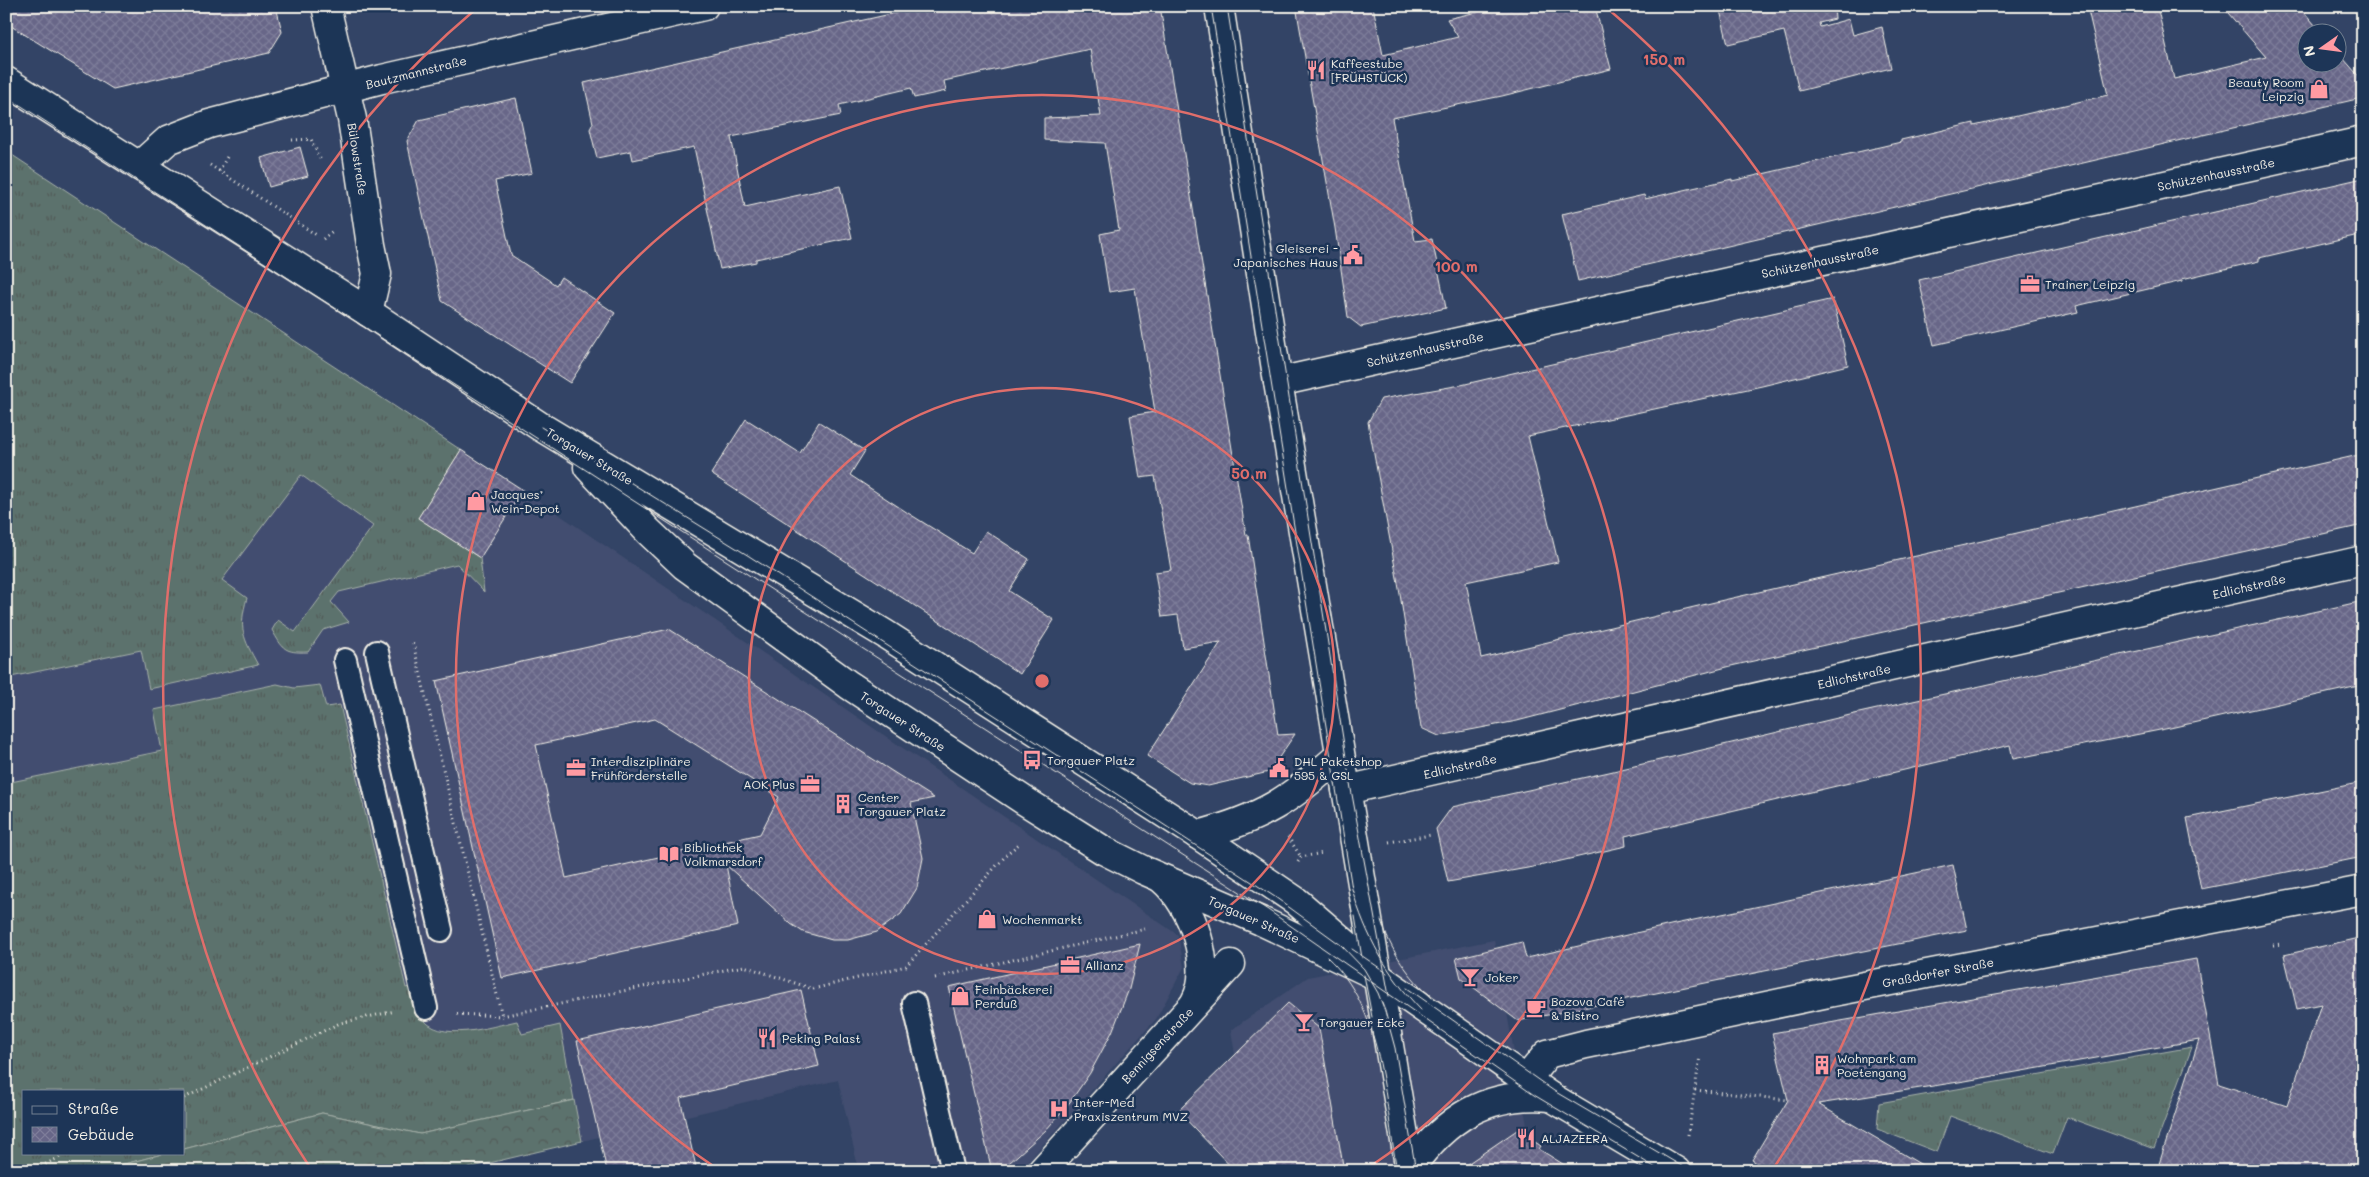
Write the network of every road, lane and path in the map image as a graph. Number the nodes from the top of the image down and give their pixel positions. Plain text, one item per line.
1 (326, 6) edge
2 (704, 6) edge
3 (1220, 6) edge
4 (6, 81) edge
5 (345, 90) junction
6 (2363, 141) edge
7 (283, 142) dead end
8 (236, 155) dead end
9 (321, 162) dead end
10 (139, 166) junction
11 (210, 166) dead end
12 (219, 171) junction
13 (335, 224) dead end
14 (323, 239) junction
15 (329, 244) dead end
16 (368, 312) junction
17 (1278, 382) junction
18 (541, 427) junction
19 (2363, 560) edge
20 (413, 643) dead end
21 (377, 652) dead end
22 (344, 660) dead end
23 (1340, 755) junction
24 (1346, 790) junction
25 (1283, 830) dead end
26 (1198, 835) junction
27 (1431, 835) dead end
28 (1396, 841) dead end
29 (1019, 844) dead end
30 (1318, 854) dead end
31 (1162, 880) junction
32 (2363, 890) edge
33 (1145, 929) dead end
34 (441, 930) dead end
35 (1231, 964) dead end
36 (1377, 976) junction
37 (928, 979) dead end
38 (914, 1003) dead end
39 (1192, 1007) junction
40 (426, 1008) junction
41 (502, 1016) junction
42 (1700, 1052) dead end
43 (1526, 1080) junction
44 (1695, 1090) junction
45 (1550, 1097) junction
46 (185, 1098) edge
47 (1788, 1100) dead end
48 (1688, 1135) dead end
49 (66, 1154) edge
50 (1410, 1170) edge
51 (32, 1171) edge
52 (953, 1171) edge
53 (1042, 1171) edge
54 (1676, 1171) edge

1 - 5 main road, Bülowstraße
2 - 5 main road, Bautzmannstraße
3 - 17 main road
4 - 10 main road
5 - 10 main road, Bautzmannstraße
5 - 16 main road, Bülowstraße
6 - 17 main road, Schützenhausstraße
7 - 9 path
8 - 12 path
10 - 16 main road
11 - 12 path
12 - 14 path
13 - 14 path
14 - 15 path
16 - 18 main road
17 - 23 main road
18 - 26 main road, Torgauer Straße
18 - 31 main road, Torgauer Straße
19 - 24 main road, Edlichstraße
20 - 41 path
21 - 34 lane
22 - 40 lane
23 - 24 main road
23 - 26 main road
24 - 36 main road
25 - 30 path
26 - 36 main road, Torgauer Straße
27 - 28 path
29 - 41 path
31 - 36 main road, Torgauer Straße
31 - 39 main road
32 - 43 main road, Graßdorfer Straße
33 - 37 path
35 - 39 main road, Bennigsenstraße
36 - 43 main road, Torgauer Straße
36 - 50 main road
38 - 52 lane
39 - 53 main road, Bennigsenstraße
40 - 41 path
40 - 46 path
42 - 44 path
43 - 45 main road, Torgauer Straße
44 - 47 path
44 - 48 path
45 - 50 main road
45 - 54 main road, Torgauer Straße
49 - 51 path

